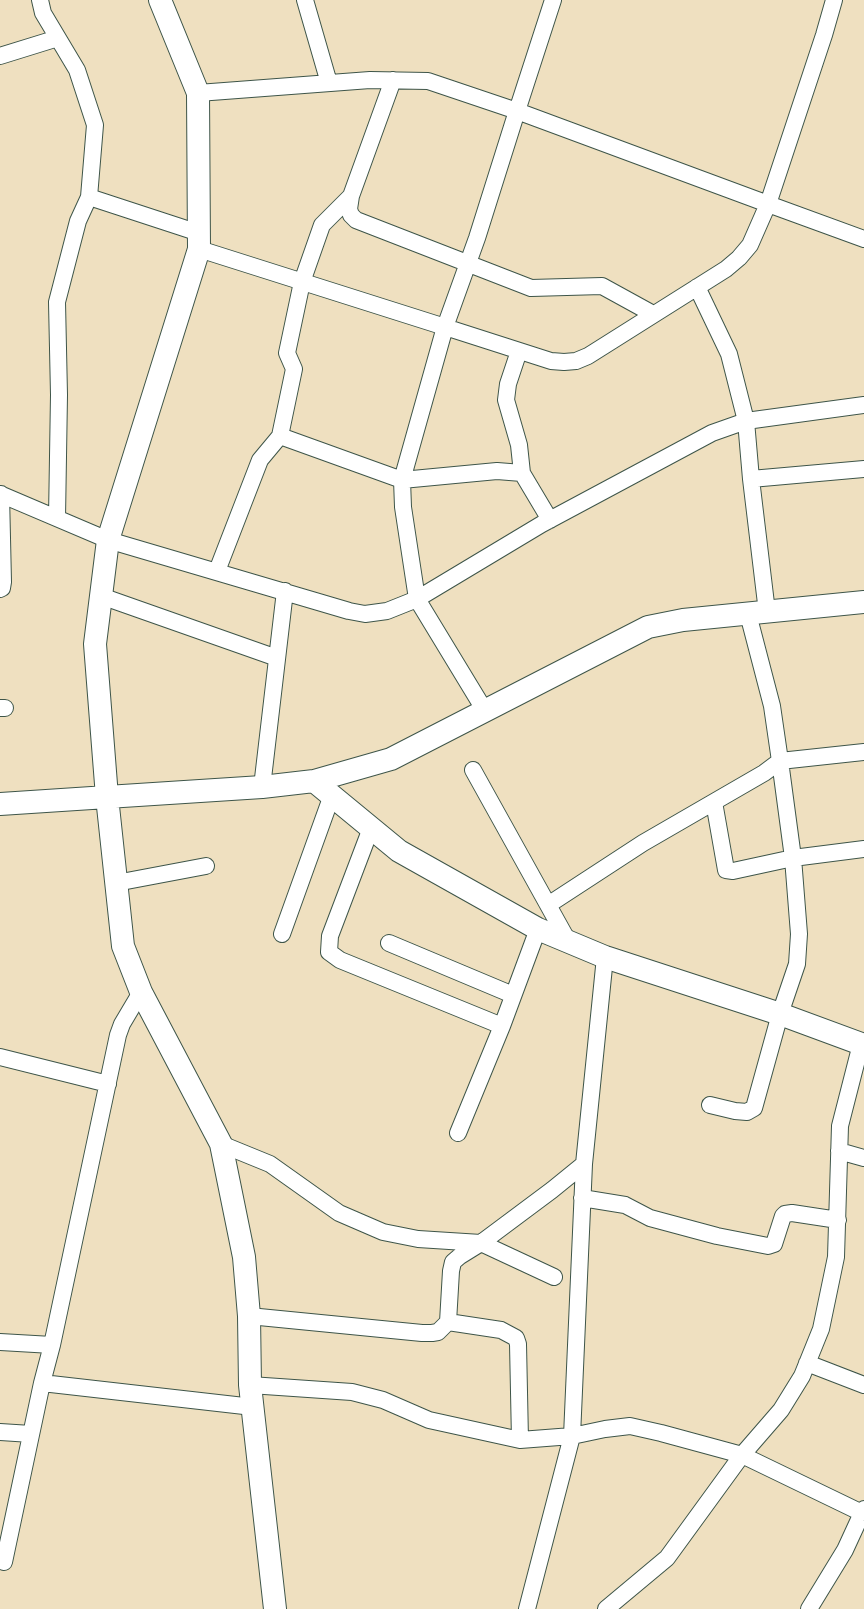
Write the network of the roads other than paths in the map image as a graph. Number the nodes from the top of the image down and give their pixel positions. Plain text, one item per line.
1 (40, 0) edge
2 (160, 0) edge
3 (305, 0) edge
4 (553, 0) edge
5 (834, 0) edge
6 (58, 38) junction
7 (0, 56) edge
8 (393, 80) junction
9 (329, 83) junction
10 (198, 93) junction
11 (516, 111) junction
12 (351, 196) junction
13 (89, 197) junction
14 (768, 204) junction
15 (864, 239) edge
16 (199, 241) junction
17 (468, 264) junction
18 (302, 282) junction
19 (697, 287) junction
20 (653, 314) junction
21 (445, 327) junction
22 (519, 351) junction
23 (864, 406) edge
24 (746, 421) junction
25 (280, 436) junction
26 (864, 469) edge
27 (522, 473) junction
28 (751, 479) junction
29 (402, 480) junction
30 (1, 494) edge
31 (57, 518) junction
32 (550, 520) junction
33 (108, 540) junction
34 (217, 571) junction
35 (0, 589) edge
36 (285, 591) junction
37 (101, 596) junction
38 (417, 599) junction
39 (864, 602) edge
40 (758, 613) junction
41 (277, 658) junction
42 (485, 711) junction
43 (864, 752) edge
44 (780, 761) junction
45 (473, 770) dead end
46 (314, 781) junction
47 (262, 787) junction
48 (332, 795) junction
49 (107, 797) junction
50 (714, 802) junction
51 (0, 804) edge
52 (372, 828) junction
53 (864, 849) edge
54 (793, 858) junction
55 (206, 866) dead end
56 (116, 884) junction
57 (548, 905) junction
58 (538, 929) junction
59 (282, 934) dead end
60 (568, 942) junction
61 (389, 943) dead end
62 (605, 957) junction
63 (141, 992) junction
64 (513, 995) junction
65 (780, 1014) junction
66 (502, 1026) junction
67 (862, 1044) edge
68 (0, 1056) edge
69 (108, 1084) junction
70 (710, 1105) dead end
71 (458, 1133) dead end
72 (221, 1144) junction
73 (839, 1151) junction
74 (864, 1158) edge
75 (584, 1164) junction
76 (582, 1198) junction
77 (838, 1220) junction
78 (481, 1243) junction
79 (554, 1277) dead end
80 (248, 1316) junction
81 (448, 1322) junction
82 (0, 1342) edge
83 (52, 1345) junction
84 (807, 1363) junction
85 (42, 1383) junction
86 (250, 1385) junction
87 (864, 1385) edge
88 (253, 1407) junction
89 (0, 1432) edge
90 (31, 1434) junction
91 (572, 1436) junction
92 (520, 1440) junction
93 (742, 1456) junction
94 (863, 1511) edge
95 (4, 1562) dead end
96 (275, 1609) edge
97 (527, 1609) edge
98 (606, 1609) edge
99 (809, 1609) edge

1 - 6 street
2 - 10 street
3 - 9 street
4 - 11 street
5 - 14 street
6 - 7 street
6 - 13 street
8 - 9 street
8 - 11 street
8 - 12 street
9 - 10 street
10 - 16 street
11 - 14 street
11 - 17 street
12 - 17 street
12 - 18 street
13 - 16 street
13 - 31 street
14 - 15 street
14 - 19 street
16 - 18 street
16 - 33 street
17 - 20 street
17 - 21 street
18 - 21 street
18 - 25 street
19 - 20 street
19 - 24 street
20 - 22 street
21 - 22 street
21 - 29 street
22 - 27 street
23 - 24 street
24 - 28 street
24 - 32 street
25 - 29 street
25 - 34 street
26 - 28 street
27 - 29 street
27 - 32 street
28 - 40 street
29 - 38 street
30 - 31 street
30 - 35 street
31 - 33 street
32 - 38 street
33 - 34 street
33 - 37 street
34 - 36 street
36 - 38 street
36 - 41 street
37 - 41 street
37 - 49 street
38 - 42 street
39 - 40 street
40 - 42 street
40 - 44 street
41 - 47 street
42 - 46 street
43 - 44 street
44 - 50 street
44 - 54 street
45 - 57 street
46 - 47 street
46 - 48 street
47 - 49 street
48 - 52 street
48 - 59 street
49 - 51 street
49 - 56 street
50 - 54 street
50 - 57 street
52 - 58 street
52 - 66 street
53 - 54 street
54 - 65 street
55 - 56 street
56 - 63 street
57 - 60 street
58 - 60 street
58 - 64 street
60 - 62 street
61 - 64 street
62 - 65 street
62 - 75 street
63 - 69 street
63 - 72 street
64 - 66 street
65 - 67 street
65 - 70 street
66 - 71 street
67 - 73 street
68 - 69 street
69 - 83 street
72 - 78 street
72 - 80 street
73 - 74 street
73 - 77 street
75 - 76 street
75 - 78 street
76 - 77 street
76 - 91 street
77 - 84 street
78 - 79 street
78 - 81 street
80 - 81 street
80 - 86 street
81 - 92 street
82 - 83 street
83 - 85 street
84 - 87 street
84 - 93 street
85 - 88 street
85 - 90 street
86 - 88 street
86 - 92 street
88 - 96 street
89 - 90 street
90 - 95 street
91 - 92 street
91 - 93 street
91 - 97 street
93 - 94 street
93 - 98 street
94 - 99 street

